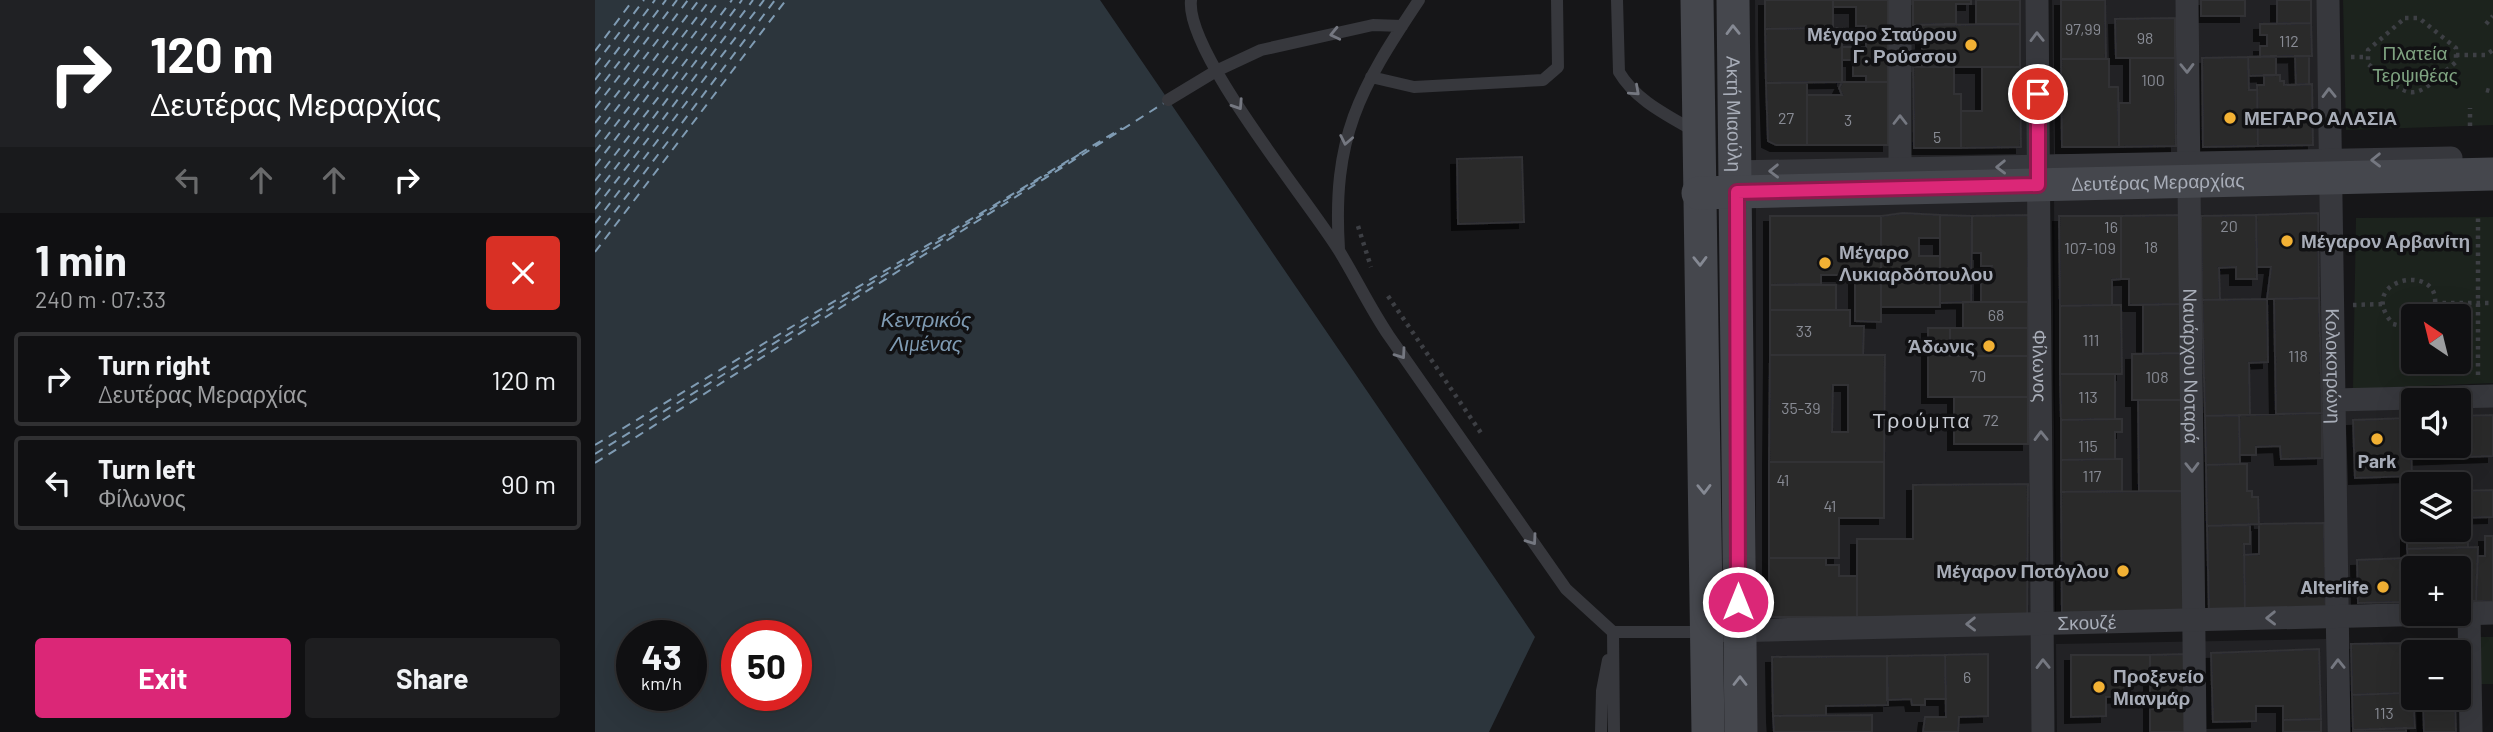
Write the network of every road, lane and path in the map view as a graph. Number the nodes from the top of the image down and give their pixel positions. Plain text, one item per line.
1 (1191, 0) edge
2 (1419, 0) edge
3 (1557, 0) edge
4 (1618, 0) edge
5 (1697, 0) edge
6 (1733, 0) edge
7 (1900, 0) edge
8 (2037, 0) edge
9 (2187, 0) edge
10 (2328, 0) edge
11 (2493, 16) edge
12 (2486, 24) dead end
13 (1402, 26) junction
14 (2493, 50) edge
15 (2456, 55) junction
16 (2344, 57) dead end
17 (2368, 57) junction
18 (1216, 71) junction
19 (1371, 77) junction
20 (2486, 90) dead end
21 (2493, 92) edge
22 (1168, 100) dead end
23 (2470, 108) dead end
24 (2470, 126) dead end
25 (1697, 133) junction
26 (2493, 158) edge
27 (2330, 169) junction
28 (2189, 172) junction
29 (2493, 174) edge
30 (2038, 176) junction
31 (1900, 178) junction
32 (1717, 179) junction
33 (2478, 214) dead end
34 (1357, 222) dead end
35 (1339, 250) junction
36 (1377, 277) dead end
37 (1382, 288) dead end
38 (2434, 303) joint
39 (2479, 303) junction
40 (2493, 303) edge
41 (2384, 304) junction
42 (2352, 305) dead end
43 (2401, 326) edge
44 (2486, 396) edge
45 (2334, 400) junction
46 (1482, 434) dead end
47 (2493, 613) edge
48 (2471, 614) edge
49 (2401, 615) edge
50 (2337, 616) junction
51 (2194, 619) junction
52 (2042, 622) junction
53 (2465, 626) edge
54 (1722, 631) junction
55 (1613, 632) junction
56 (1601, 732) edge
57 (1614, 732) edge
58 (1709, 732) edge
59 (1741, 732) edge
60 (2043, 732) edge
61 (2195, 732) edge
62 (2339, 732) edge
63 (2471, 732) edge

1 - 18 lane
2 - 13 lane
3 - 19 lane
4 -> 25 lane
5 - 25 main road, Ακτή Μιαούλη
32 -> 6 main road, Ακτή Μιαούλη
31 -> 7 street
30 -> 8 street, Φίλωνος
9 -> 28 street, Ναυάρχου Νοταρά
27 -> 10 street, Κολοκοτρώνη
11 - 12 path
13 -> 18 lane
13 - 19 lane
14 - 15 path
15 - 17 path
15 - 17 path
16 - 17 path
18 - 22 lane
18 -> 35 lane
19 -> 35 lane
20 - 21 path
23 - 24 path
25 - 32 main road, Ακτή Μιαούλη
26 -> 27 street, Δευτέρας Μεραρχίας
27 - 28 main road, Δευτέρας Μεραρχίας
27 - 29 main road, Δευτέρας Μεραρχίας
27 - 45 street, Κολοκοτρώνη
28 - 30 main road, Δευτέρας Μεραρχίας
28 -> 51 street, Ναυάρχου Νοταρά
30 - 31 main road, Δευτέρας Μεραρχίας
52 -> 30 street, Φίλωνος
31 - 32 main road, Δευτέρας Μεραρχίας
32 - 54 main road, Ακτή Μιαούλη
33 - 39 path
34 - 36 path
35 -> 55 lane
37 - 46 path
38 - 39 path
38 - 41 path
39 - 40 path
39 - 44 path
41 - 42 path
41 - 43 path
44 - 45 street
45 - 50 street, Κολοκοτρώνη
47 - 48 street
49 - 50 street, Σκουζέ
50 -> 51 street, Σκουζέ
62 -> 50 street, Κολοκοτρώνη
51 - 52 street, Σκουζέ
51 - 61 street, Ναυάρχου Νοταρά
52 -> 54 street, Σκουζέ
60 -> 52 street, Φίλωνος
53 - 63 street
54 - 55 lane
54 - 58 main road, Ακτή Μιαούλη
59 -> 54 main road, Ακτή Μιαούλη
55 - 56 lane
55 - 57 lane

